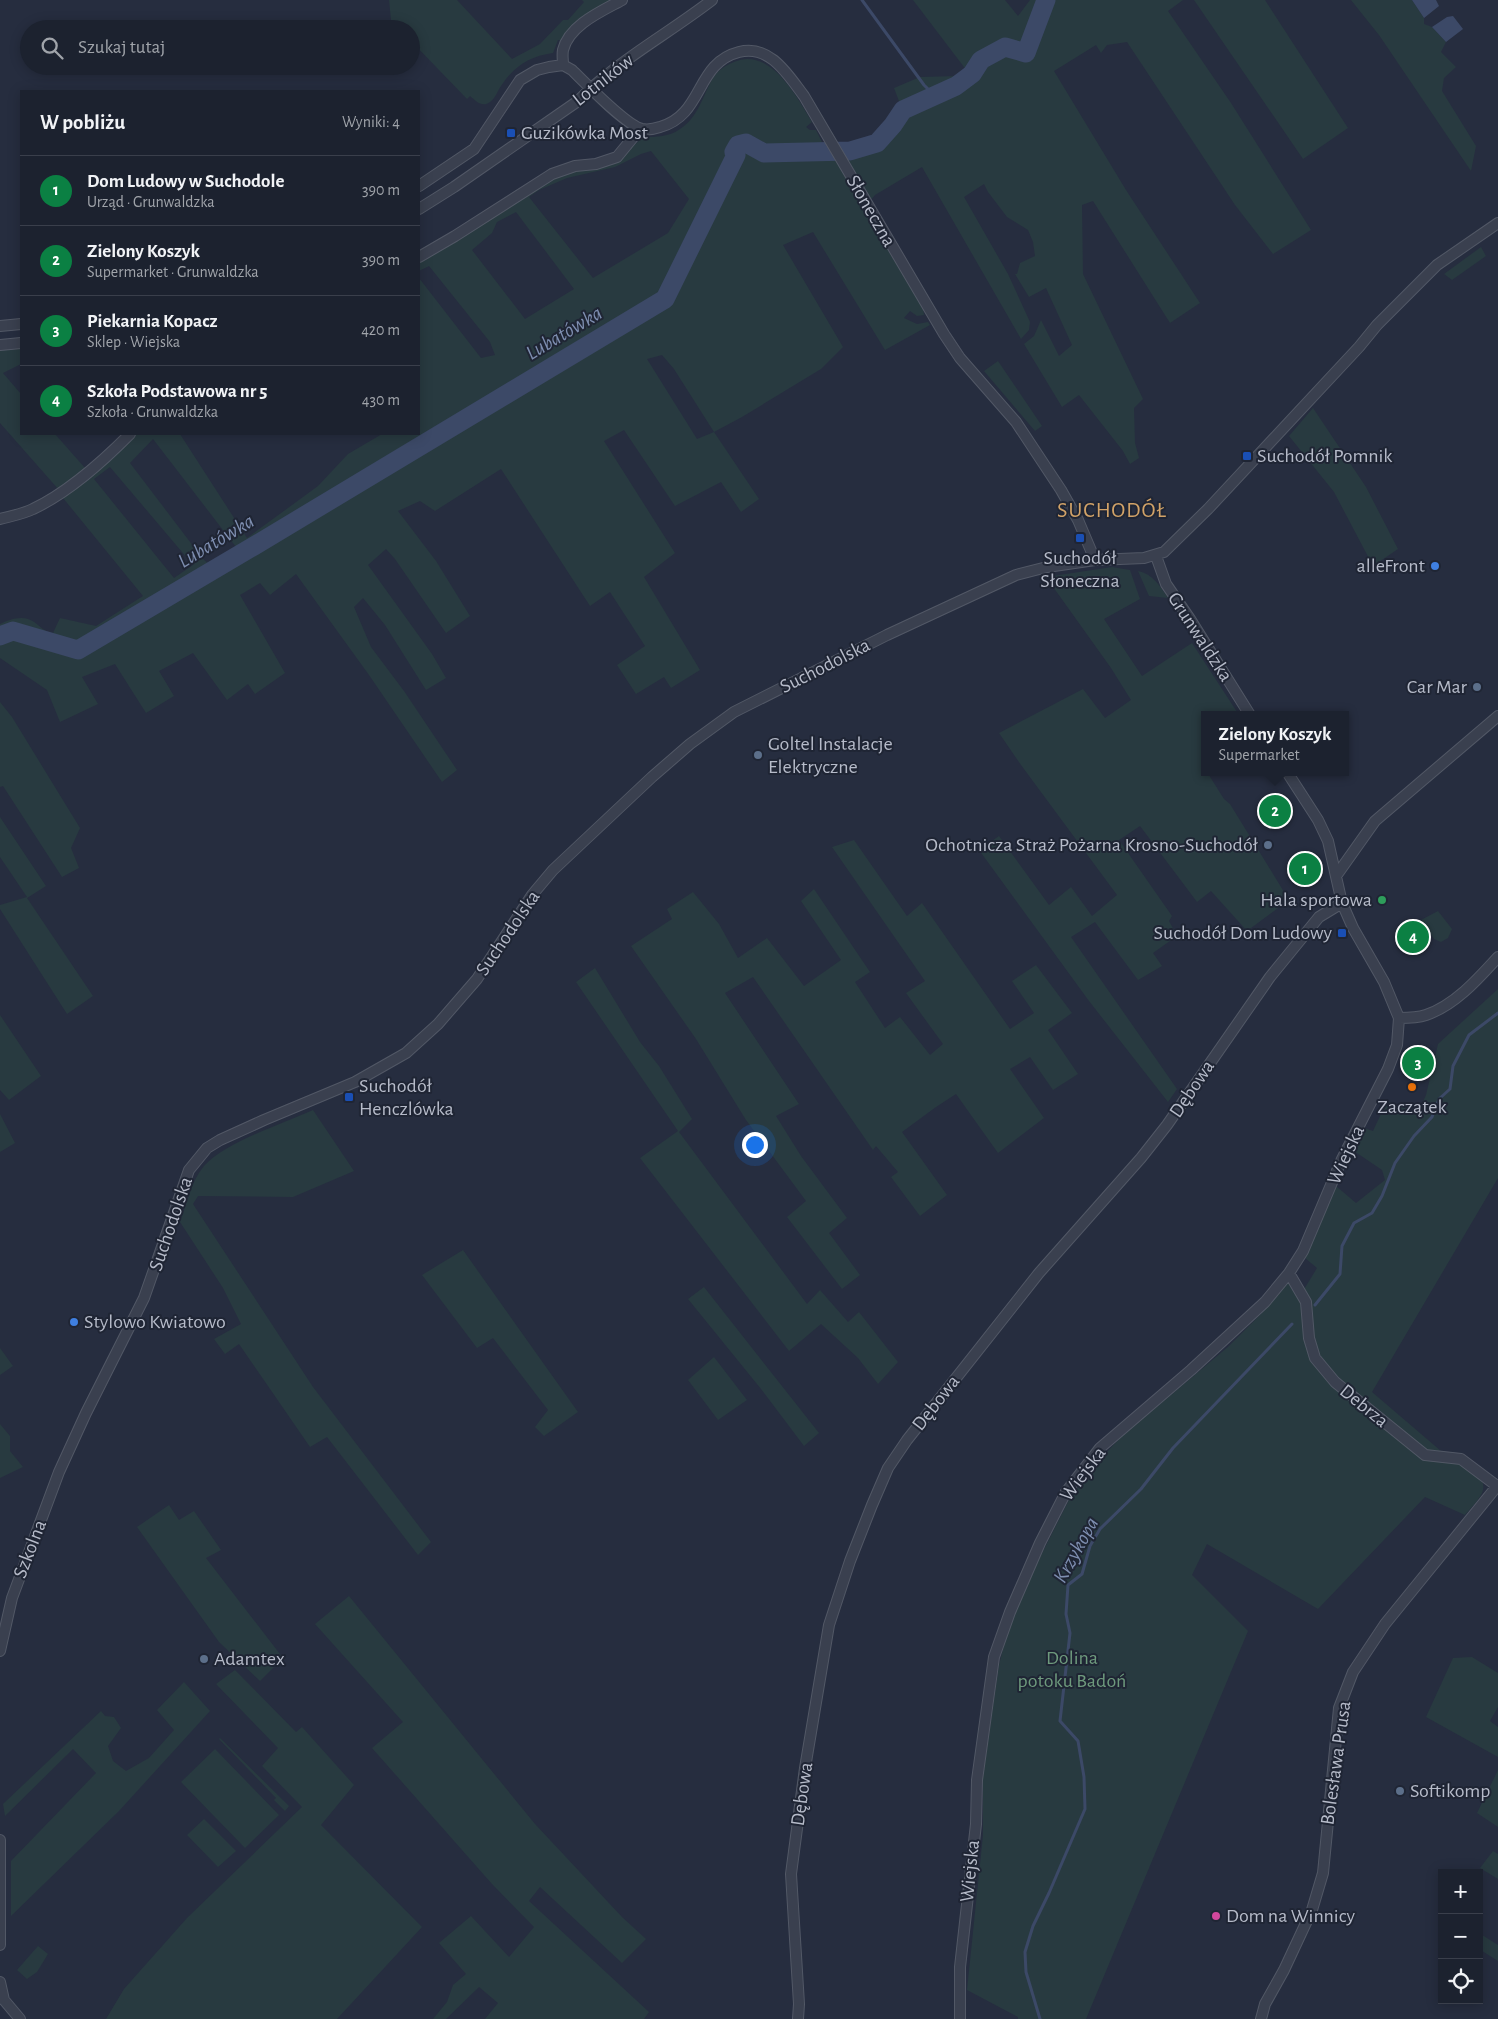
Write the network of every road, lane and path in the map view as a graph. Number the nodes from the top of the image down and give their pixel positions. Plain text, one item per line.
1 (622, 0) edge
2 (712, 0) edge
3 (562, 65) junction
4 (590, 88) junction
5 (640, 129) junction
6 (420, 185) edge
7 (420, 207) edge
8 (1498, 223) edge
9 (420, 256) edge
10 (20, 324) edge
11 (0, 326) edge
12 (20, 343) edge
13 (0, 345) edge
14 (129, 435) edge
15 (0, 519) edge
16 (1156, 556) junction
17 (1095, 560) junction
18 (1248, 711) edge
19 (1498, 716) edge
20 (1290, 776) edge
21 (1336, 876) junction
22 (1342, 903) junction
23 (1498, 956) edge
24 (1399, 1018) junction
25 (1290, 1273) junction
26 (1498, 1485) edge
27 (46, 1505) joint
28 (0, 1651) edge
29 (0, 1840) edge
30 (0, 1945) edge
31 (0, 1982) edge
32 (2, 1999) edge
33 (20, 2019) edge
34 (798, 2019) edge
35 (960, 2019) edge
36 (1261, 2019) edge

1 - 3 street
2 - 4 street, Lotników
3 - 4 street
3 - 6 street
4 - 5 street
4 - 7 street, Lotników
5 - 9 street
5 - 17 street, Słoneczna
8 - 16 street
10 - 11 street
12 - 13 street
14 - 15 street
16 - 17 street, Suchodolska
16 - 18 street, Grunwaldzka
17 - 27 street, Suchodolska
19 - 21 street
20 - 21 street
21 - 22 street
22 - 24 street
22 - 34 street, Dębowa
23 - 24 street
24 - 25 street, Wiejska
25 - 26 street, Debrza
25 - 35 street, Wiejska
26 - 36 street, Bolesława Prusa
27 - 28 street, Szkolna
29 - 30 street
31 - 32 street
32 - 33 street

